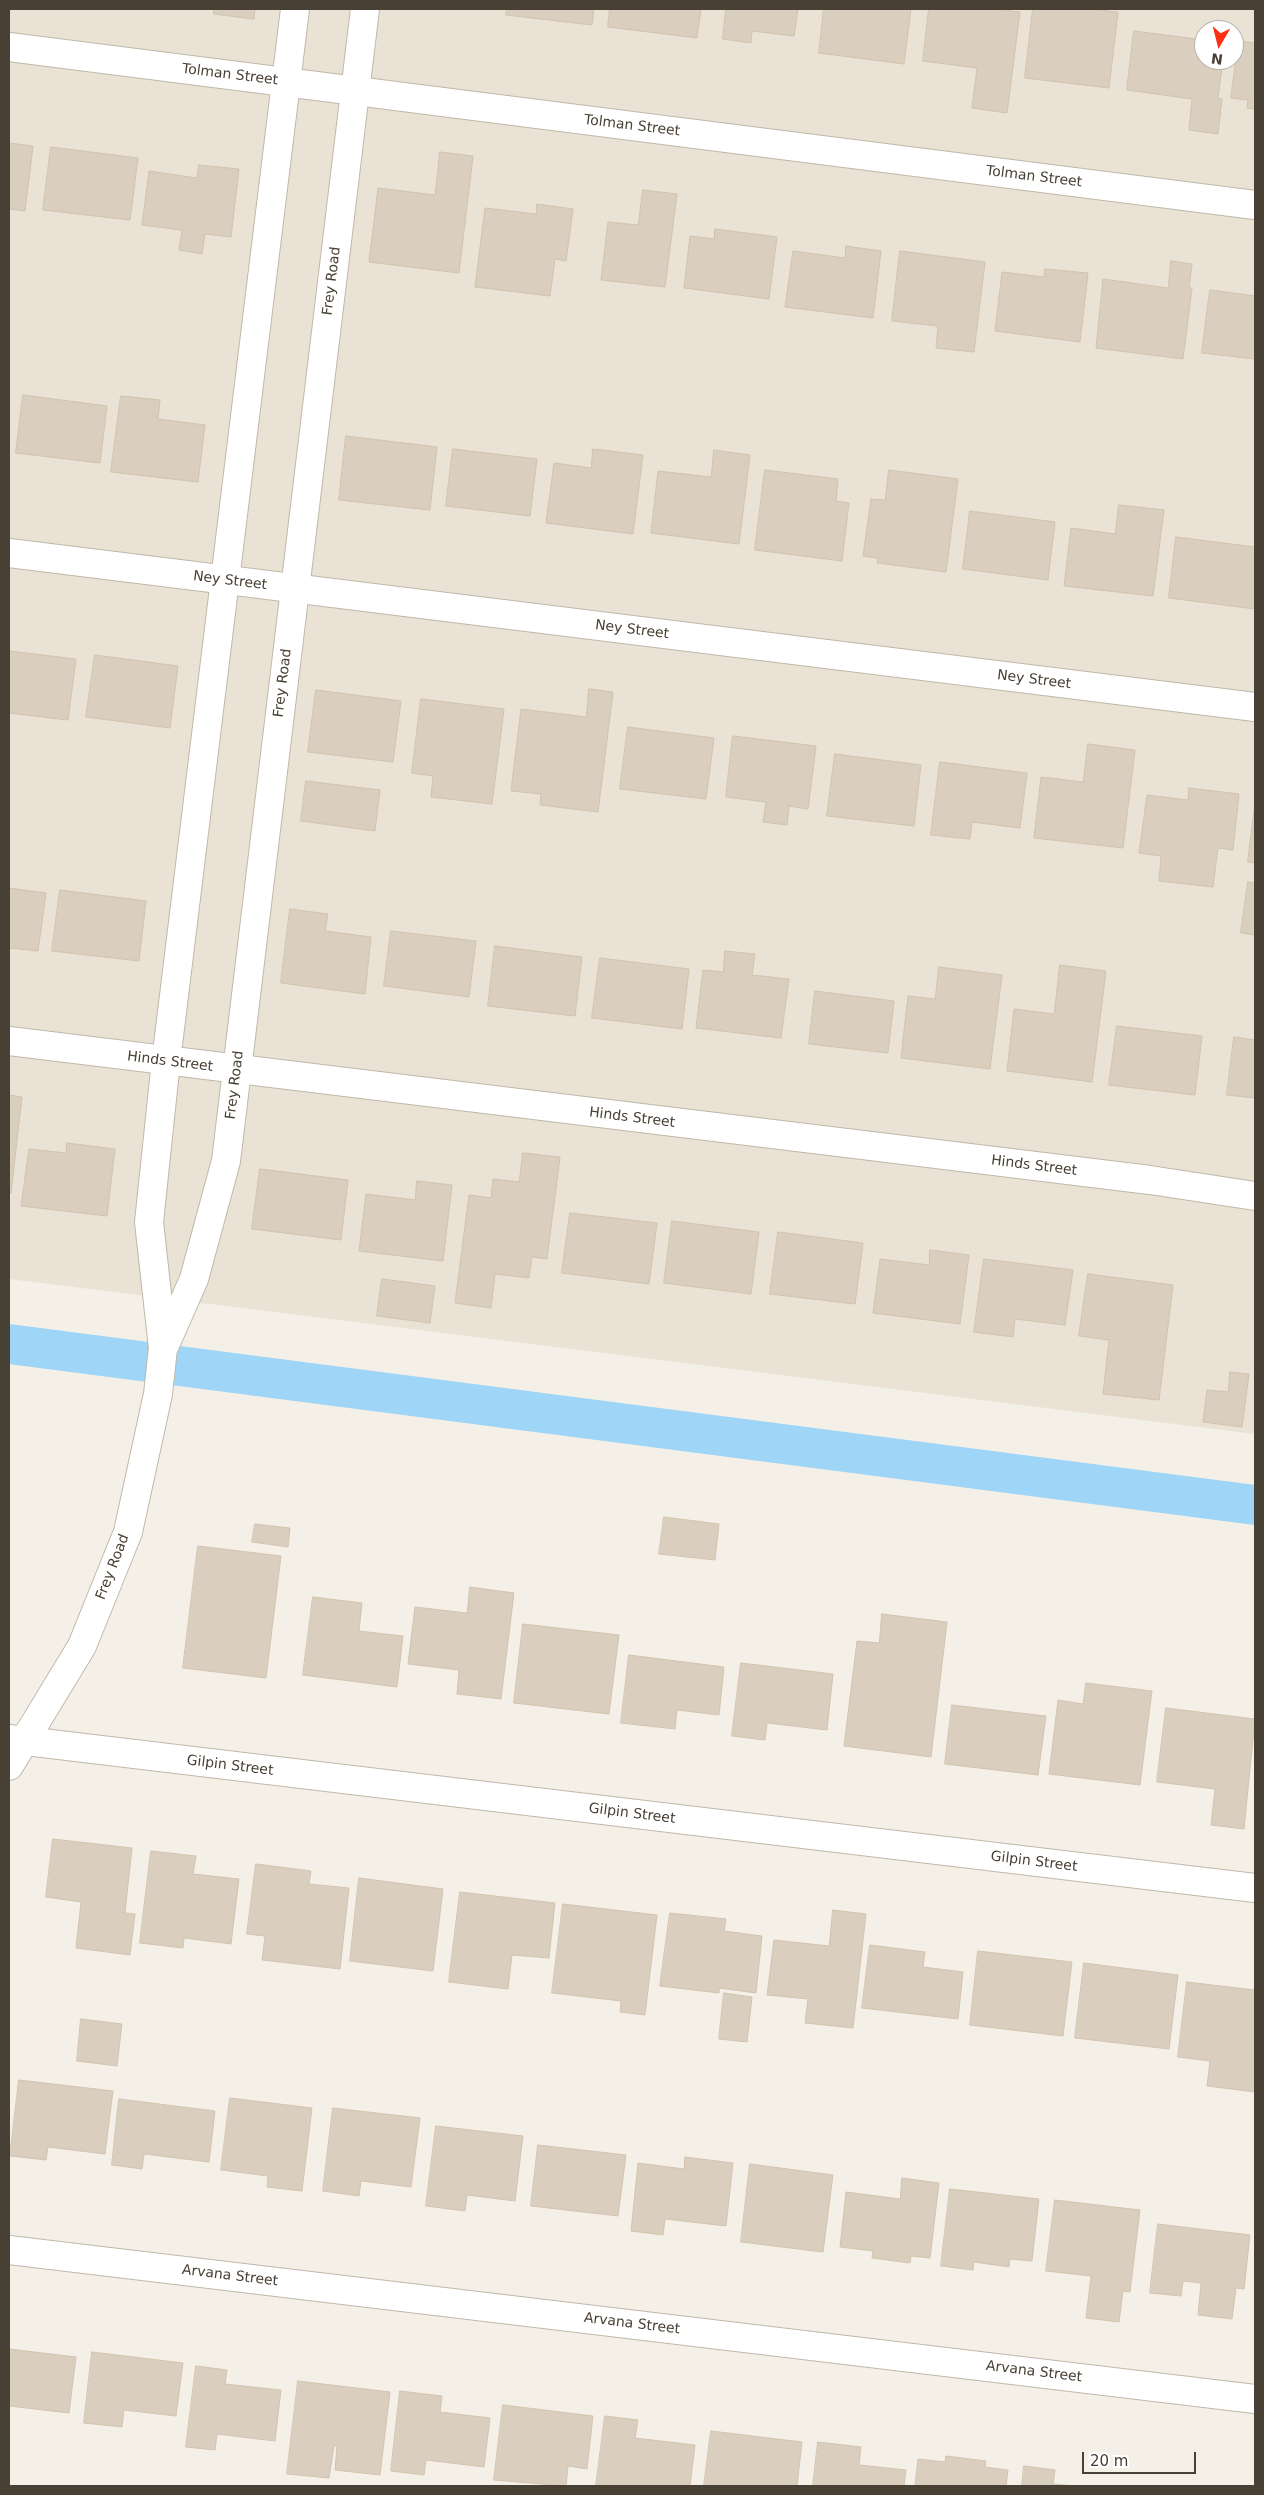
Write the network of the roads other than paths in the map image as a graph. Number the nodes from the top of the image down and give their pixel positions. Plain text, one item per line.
1 (295, 9) edge
2 (365, 9) edge
3 (9, 47) edge
4 (286, 82) junction
5 (355, 91) junction
6 (1255, 205) edge
7 (9, 553) edge
8 (224, 580) junction
9 (295, 589) junction
10 (1255, 707) edge
11 (9, 1041) edge
12 (166, 1061) junction
13 (237, 1070) junction
14 (1255, 1196) edge
15 (164, 1348) junction
16 (16, 1740) edge
17 (9, 1766) edge
18 (1255, 1888) edge
19 (9, 2250) edge
20 (1255, 2399) edge

1 - 4 street, Frey Road
2 - 5 street, Frey Road
3 - 4 street, Tolman Street
4 - 5 street, Tolman Street
4 - 8 street, Frey Road
5 - 6 street, Tolman Street
5 - 9 street, Frey Road
7 - 8 street, Ney Street
8 - 9 street, Ney Street
8 - 12 street, Frey Road
9 - 10 street, Ney Street
9 - 13 street, Frey Road
11 - 12 street, Hinds Street
12 - 13 street, Hinds Street
12 - 15 street, Frey Road
13 - 14 street, Hinds Street
13 - 15 street, Frey Road
15 - 16 street, Frey Road
16 - 17 street, Frey Road
16 - 18 street, Gilpin Street
19 - 20 street, Arvana Street

